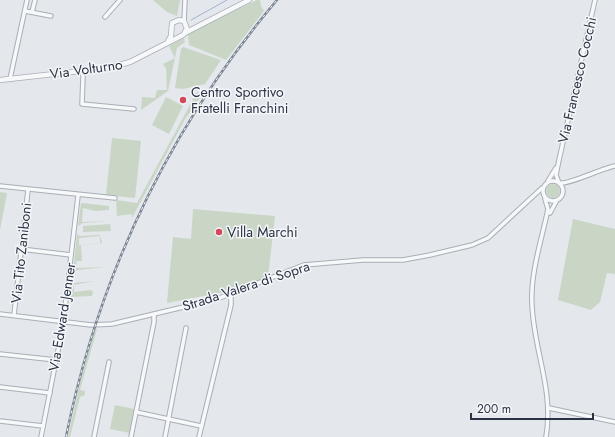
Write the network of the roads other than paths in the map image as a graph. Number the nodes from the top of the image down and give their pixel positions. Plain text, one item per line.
1 (27, 0) edge
2 (35, 0) edge
3 (120, 0) edge
4 (185, 0) edge
5 (249, 0) edge
6 (595, 0) edge
7 (184, 8) junction
8 (25, 10) junction
9 (32, 12) junction
10 (50, 16) dead end
11 (105, 17) dead end
12 (214, 18) junction
13 (175, 21) junction
14 (185, 22) junction
15 (171, 30) junction
16 (183, 35) junction
17 (167, 43) junction
18 (82, 71) junction
19 (10, 79) junction
20 (0, 80) edge
21 (134, 109) dead end
22 (559, 159) junction
23 (615, 166) edge
24 (571, 182) junction
25 (546, 183) junction
26 (559, 183) junction
27 (0, 186) edge
28 (542, 188) junction
29 (28, 190) junction
30 (562, 194) junction
31 (78, 196) junction
32 (115, 198) dead end
33 (532, 199) junction
34 (545, 199) junction
35 (558, 200) junction
36 (546, 223) junction
37 (21, 249) junction
38 (71, 255) junction
39 (231, 294) junction
40 (0, 314) edge
41 (154, 315) junction
42 (14, 316) junction
43 (64, 322) junction
44 (186, 328) dead end
45 (0, 354) edge
46 (56, 360) junction
47 (109, 362) dead end
48 (0, 387) edge
49 (50, 393) junction
50 (549, 408) junction
51 (136, 412) junction
52 (168, 419) junction
53 (0, 421) edge
54 (615, 422) edge
55 (43, 426) junction
56 (201, 426) junction
57 (41, 437) edge
58 (94, 437) edge
59 (131, 437) edge
60 (165, 437) edge
61 (199, 437) edge
62 (546, 437) edge

1 - 8 street
2 - 9 street
3 - 11 street
4 - 7 street
5 - 12 street, Via Volturno
6 - 22 street, Via Francesco Cocchi
7 - 13 street
7 - 14 street
8 - 9 street
8 - 19 street
9 - 10 street
12 - 14 street, Via Volturno
12 - 16 street, Via Volturno
13 - 14 street, Via Volturno
13 - 15 street
14 - 16 street
15 - 16 street
15 - 17 street
16 - 17 street, Via Volturno
17 - 18 street, Via Volturno
18 - 19 street, Via Volturno
18 - 21 street
19 - 20 street, Via Volturno
22 - 25 street, Via Francesco Cocchi
22 - 26 street, Via Francesco Cocchi
23 - 24 street
24 - 26 street
24 - 30 street
25 - 26 street
25 - 28 street, Strada Valera di Sopra
26 - 30 street
27 - 29 street
28 - 33 street, Strada Valera di Sopra
28 - 34 street
29 - 31 street
29 - 37 street, Via Tito Zaniboni
30 - 35 street
31 - 32 street
31 - 38 street, Via Edward Jenner
33 - 34 street
33 - 39 street, Strada Valera di Sopra
34 - 35 street
34 - 36 street
35 - 36 street
36 - 50 street
37 - 38 street
37 - 42 street, Via Tito Zaniboni
38 - 43 street, Via Edward Jenner
39 - 41 street, Strada Valera di Sopra
39 - 56 street
40 - 42 street, Strada Valera di Sopra
41 - 43 street, Strada Valera di Sopra
41 - 51 street
42 - 43 street, Strada Valera di Sopra
43 - 46 street, Via Edward Jenner
44 - 52 street
45 - 46 street
46 - 49 street, Via Edward Jenner
47 - 58 street
48 - 49 street
49 - 55 street, Via Edward Jenner
50 - 54 street
50 - 62 street
51 - 52 street
51 - 59 street
52 - 56 street
52 - 60 street
53 - 55 street
55 - 57 street, Via Edward Jenner
56 - 61 street

